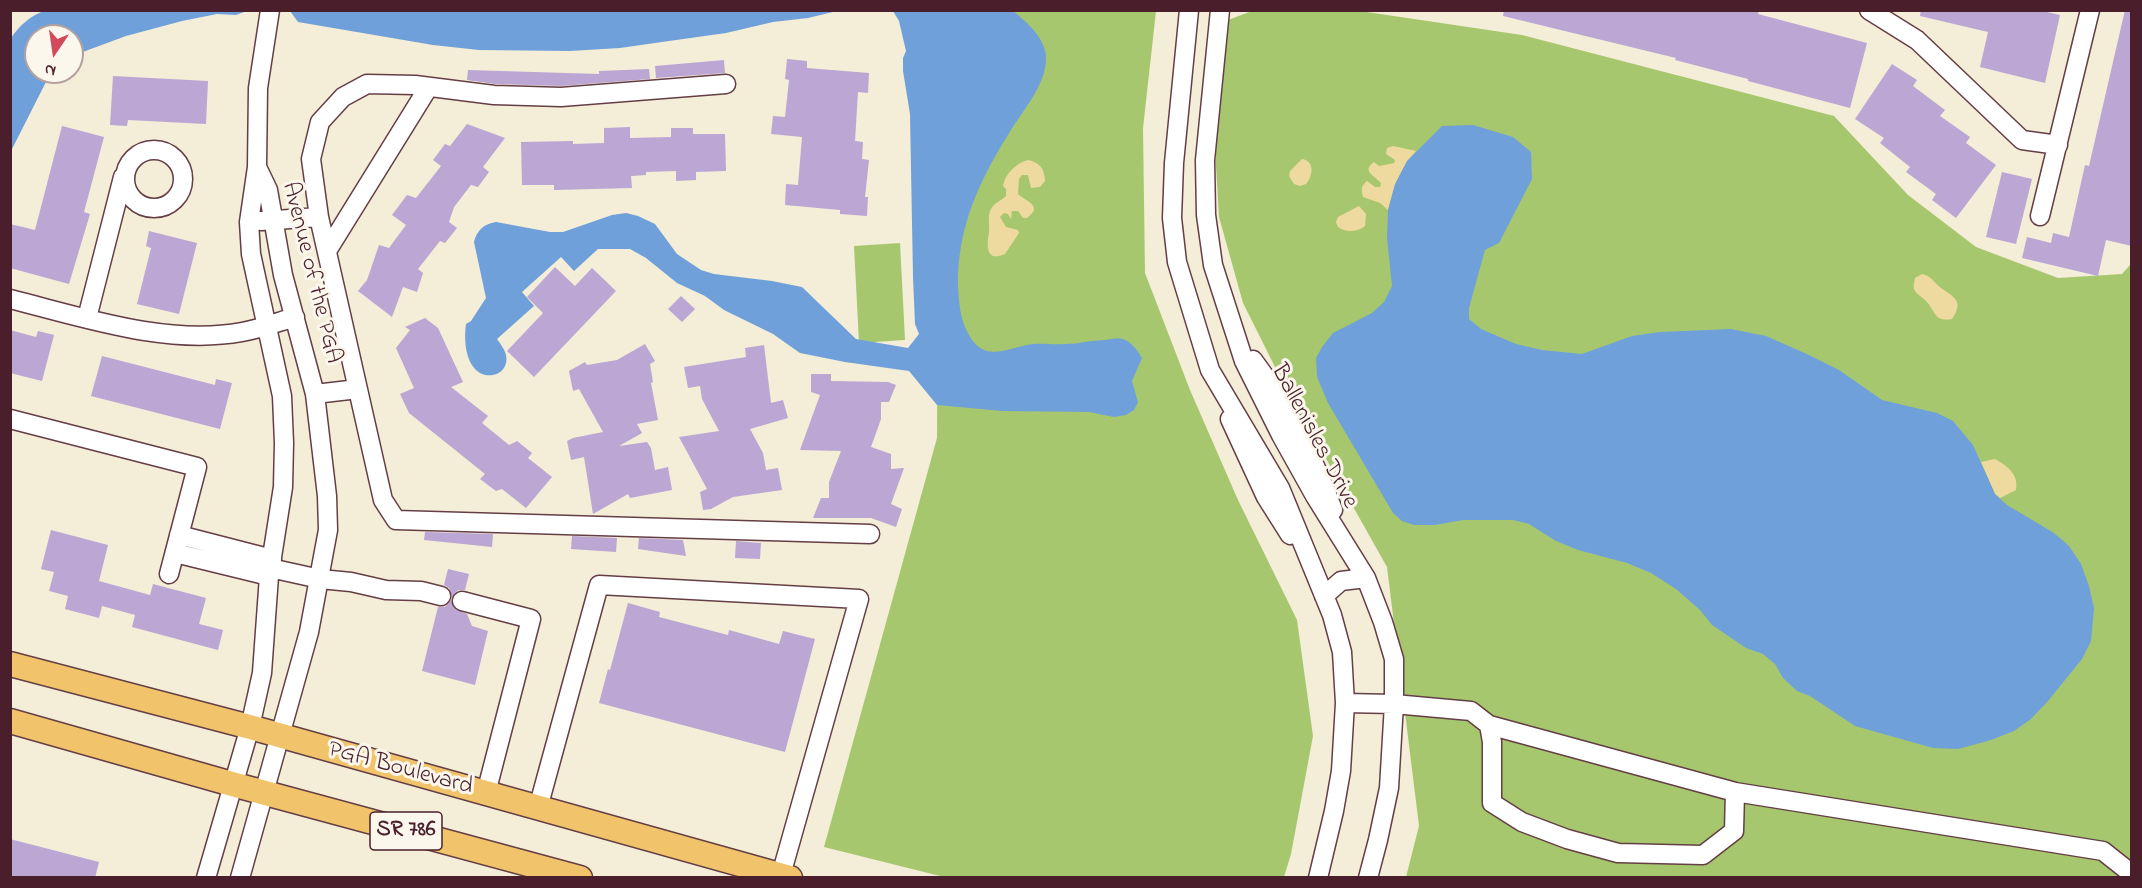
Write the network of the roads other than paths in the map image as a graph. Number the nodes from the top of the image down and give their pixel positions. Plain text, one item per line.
1 (270, 10) edge
2 (1189, 10) edge
3 (1220, 10) edge
4 (1869, 10) edge
5 (2090, 10) edge
6 (726, 84) dead end
7 (428, 88) junction
8 (2058, 145) junction
9 (257, 167) junction
10 (125, 170) dead end
11 (2040, 216) dead end
12 (319, 217) junction
13 (272, 220) junction
14 (249, 222) junction
15 (327, 251) junction
16 (10, 299) edge
17 (295, 317) junction
18 (87, 318) junction
19 (266, 326) junction
20 (1239, 342) junction
21 (1210, 370) junction
22 (358, 388) junction
23 (315, 394) junction
24 (10, 419) edge
25 (1281, 435) junction
26 (1258, 450) junction
27 (870, 534) dead end
28 (177, 544) junction
29 (1347, 549) junction
30 (270, 568) junction
31 (1312, 569) junction
32 (169, 574) dead end
33 (1365, 578) junction
34 (320, 579) junction
35 (441, 596) dead end
36 (1324, 596) junction
37 (462, 601) dead end
38 (10, 664) edge
39 (1345, 703) junction
40 (1394, 704) junction
41 (10, 722) edge
42 (1488, 725) junction
43 (250, 727) junction
44 (280, 736) junction
45 (232, 784) junction
46 (264, 792) junction
47 (1735, 792) junction
48 (486, 793) junction
49 (538, 808) junction
50 (2132, 874) edge
51 (784, 877) edge
52 (206, 878) edge
53 (240, 878) edge
54 (580, 878) edge
55 (1318, 878) edge
56 (1368, 878) edge

1 - 9 street
2 - 21 street
3 - 20 street, Ballenisles Drive
4 - 8 street
5 - 8 street
6 - 7 street
7 - 12 street
7 - 15 street
8 - 11 street
9 - 13 street, Avenue of the PGA
9 - 14 street, Avenue of the PGA
10 - 18 street
12 - 13 street
12 - 15 street
13 - 14 street
13 - 17 street, Avenue of the PGA
14 - 19 street, Avenue of the PGA
15 - 22 street
16 - 18 street
17 - 19 street
17 - 23 street, Avenue of the PGA
18 - 19 street
19 - 30 street, Avenue of the PGA
20 - 25 street, Ballenisles Drive
20 - 29 street
21 - 26 street
21 - 31 street
22 - 23 street
22 - 27 street
23 - 34 street, Avenue of the PGA
24 - 28 street
25 - 26 street
25 - 29 street, Ballenisles Drive
26 - 31 street
28 - 30 street
28 - 32 street
29 - 33 street, Ballenisles Drive
30 - 34 street
30 - 43 street, Avenue of the PGA
31 - 36 street
33 - 36 street
33 - 40 street, Ballenisles Drive
34 - 35 street
34 - 44 street, Avenue of the PGA
36 - 39 street
37 - 48 street
38 - 43 main road, PGA Boulevard / SR 786
39 - 40 street
39 - 55 street
40 - 42 street
40 - 56 street, Ballenisles Drive
41 - 45 main road, SR 786
42 - 47 street
42 - 47 street
43 - 44 main road, PGA Boulevard / SR 786
43 - 45 street, Avenue of the PGA
44 - 46 street, Avenue of the PGA
44 - 48 main road, PGA Boulevard / SR 786
45 - 46 main road, SR 786
45 - 52 street, Avenue of the PGA
46 - 53 street, Avenue of the PGA
46 - 54 main road, SR 786
47 - 50 street
48 - 49 main road, PGA Boulevard / SR 786
49 - 51 main road, PGA Boulevard / SR 786
49 - 51 street

